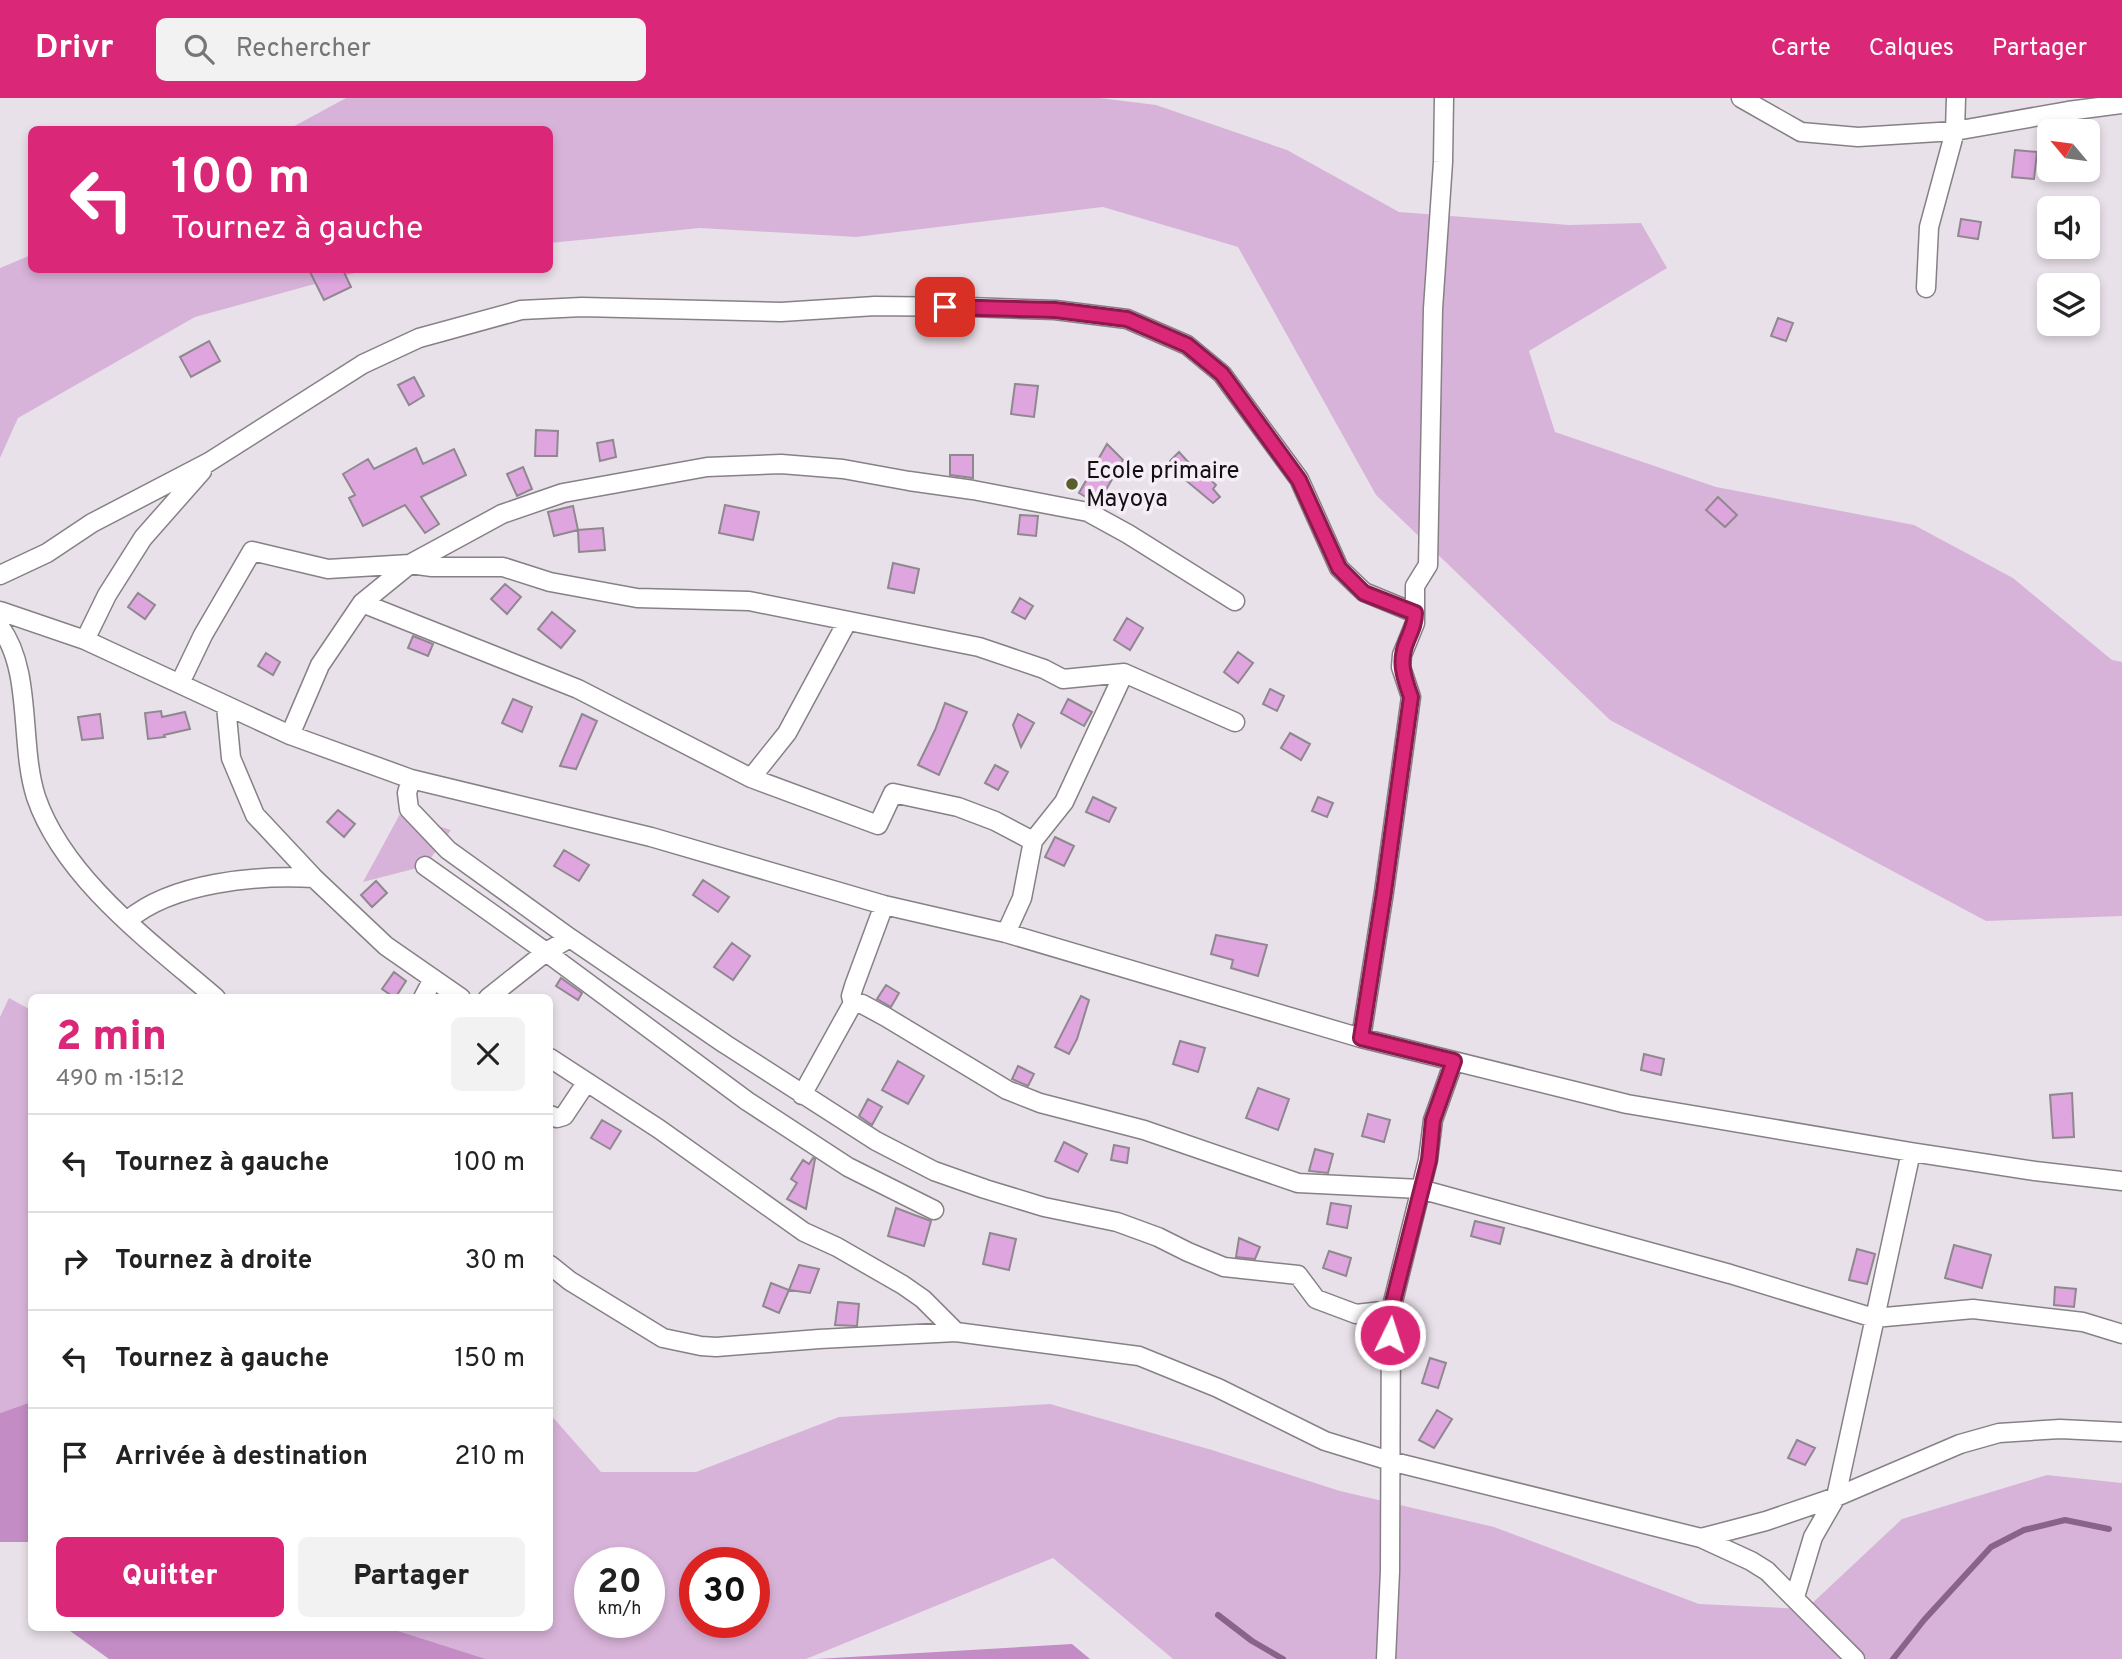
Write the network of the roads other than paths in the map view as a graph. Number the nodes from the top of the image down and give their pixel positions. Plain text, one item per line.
1 (1444, 98) edge
2 (1741, 98) edge
3 (1956, 98) edge
4 (2122, 104) edge
5 (1955, 131) junction
6 (1926, 288) dead end
7 (209, 463) junction
8 (410, 564) junction
9 (0, 575) edge
10 (1235, 601) dead end
11 (362, 603) junction
12 (0, 611) edge
13 (1415, 613) junction
14 (848, 622) junction
15 (0, 627) edge
16 (85, 640) junction
17 (1124, 673) junction
18 (180, 682) junction
19 (226, 706) junction
20 (1235, 722) dead end
21 (290, 735) junction
22 (751, 778) junction
23 (411, 779) junction
24 (1033, 841) junction
25 (425, 866) dead end
26 (314, 878) junction
27 (884, 905) junction
28 (128, 920) junction
29 (1006, 933) junction
30 (570, 938) junction
31 (546, 952) junction
32 (433, 979) junction
33 (211, 994) edge
34 (425, 994) edge
35 (455, 994) edge
36 (493, 994) edge
37 (853, 1003) junction
38 (1361, 1038) junction
39 (553, 1060) edge
40 (1454, 1061) junction
41 (586, 1083) junction
42 (802, 1095) junction
43 (553, 1116) edge
44 (1911, 1152) junction
45 (2122, 1181) edge
46 (1420, 1189) junction
47 (934, 1210) dead end
48 (553, 1267) edge
49 (1391, 1310) junction
50 (1874, 1318) junction
51 (956, 1332) junction
52 (2122, 1334) edge
53 (2122, 1432) edge
54 (1390, 1461) junction
55 (1836, 1497) junction
56 (1701, 1538) junction
57 (1795, 1597) junction
58 (1386, 1659) edge
59 (1855, 1659) edge

1 - 13 street
2 - 5 street
3 - 5 street
4 - 5 street
5 - 6 street
7 - 9 street
7 - 13 street
7 - 16 street
8 - 10 street
8 - 11 street
8 - 14 street
8 - 18 street
11 - 21 street
11 - 22 street
12 - 16 street
13 - 38 street
14 - 17 street
14 - 22 street
15 - 28 street
16 - 18 street
17 - 20 street
17 - 24 street
18 - 19 street
19 - 21 street
19 - 26 street
21 - 23 street
22 - 24 street
23 - 27 street
23 - 30 street
24 - 29 street
25 - 31 street
26 - 28 street
26 - 32 street
27 - 29 street
27 - 37 street
28 - 33 street
29 - 38 street
30 - 31 street
30 - 42 street
31 - 36 street
31 - 47 street
32 - 34 street
32 - 35 street
37 - 42 street
37 - 46 street
38 - 40 street
39 - 41 street
40 - 44 street
40 - 46 street
41 - 43 street
41 - 51 street
42 - 49 street
44 - 45 street
44 - 50 street
46 - 49 street
46 - 50 street
48 - 51 street
49 - 54 street
50 - 52 street
50 - 55 street
51 - 54 street
53 - 55 street
54 - 56 street
54 - 58 street
55 - 56 street
55 - 57 street
56 - 57 street
57 - 59 street

